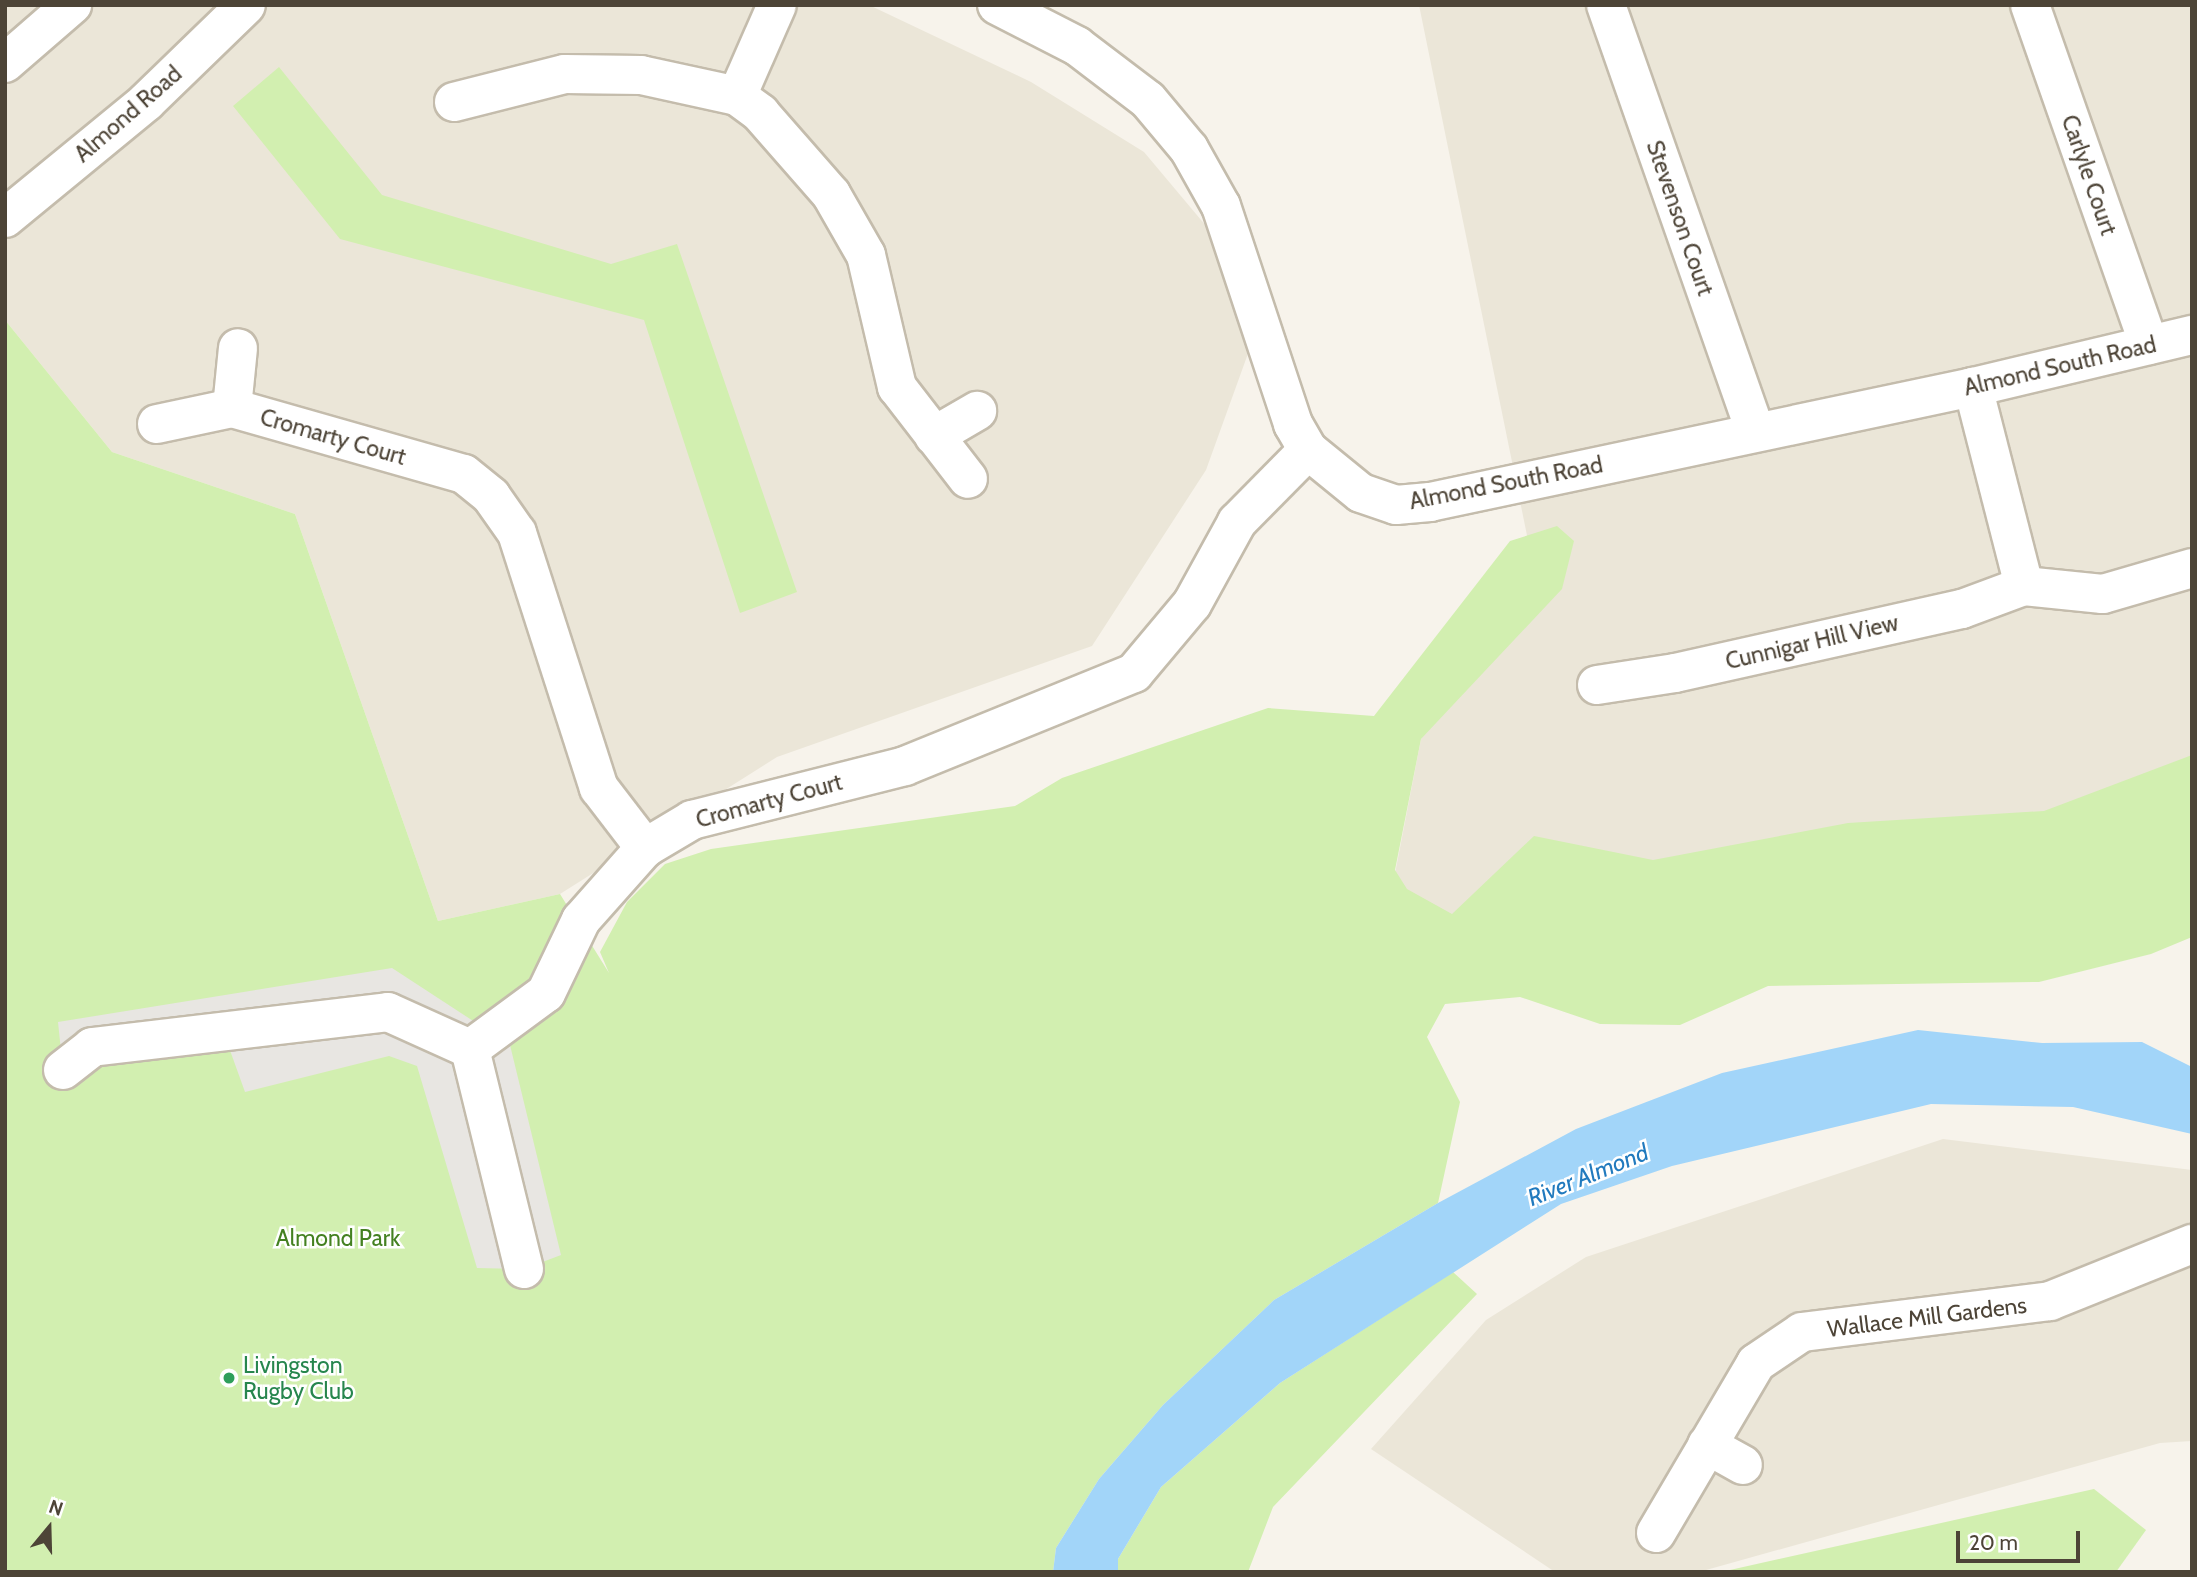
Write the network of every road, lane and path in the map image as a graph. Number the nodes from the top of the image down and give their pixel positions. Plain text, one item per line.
1 (72, 5) edge
2 (246, 5) edge
3 (777, 5) edge
4 (997, 5) edge
5 (1606, 5) edge
6 (2030, 5) edge
7 (5, 63) edge
8 (737, 96) junction
9 (454, 102) dead end
10 (5, 218) edge
11 (2192, 335) edge
12 (2149, 345) junction
13 (238, 348) dead end
14 (1973, 387) junction
15 (232, 408) junction
16 (977, 411) dead end
17 (158, 424) dead end
18 (1755, 430) junction
19 (934, 436) junction
20 (1308, 450) junction
21 (968, 479) dead end
22 (2192, 568) edge
23 (2024, 586) junction
24 (1597, 685) dead end
25 (645, 848) junction
26 (470, 1049) junction
27 (63, 1070) dead end
28 (2192, 1244) edge
29 (524, 1269) dead end
30 (1707, 1445) junction
31 (1743, 1465) dead end
32 (1656, 1534) dead end

1 - 7 street
2 - 10 street, Almond Road
3 - 8 street
4 - 20 street, Almond South Road
5 - 18 street, Stevenson Court
6 - 12 street, Carlyle Court
8 - 9 street
8 - 19 street
11 - 12 street, Almond South Road
12 - 14 street, Almond South Road
13 - 15 street, Cromarty Court
14 - 18 street, Almond South Road
14 - 23 street
15 - 17 street, Cromarty Court
15 - 25 street, Cromarty Court
16 - 19 street
18 - 20 street, Almond South Road
19 - 21 street
20 - 25 street, Cromarty Court
22 - 23 street, Cunnigar Hill View
23 - 24 street, Cunnigar Hill View
25 - 26 street
26 - 27 street
26 - 29 street
28 - 30 street, Wallace Mill Gardens
30 - 31 street
30 - 32 street, Wallace Mill Gardens

